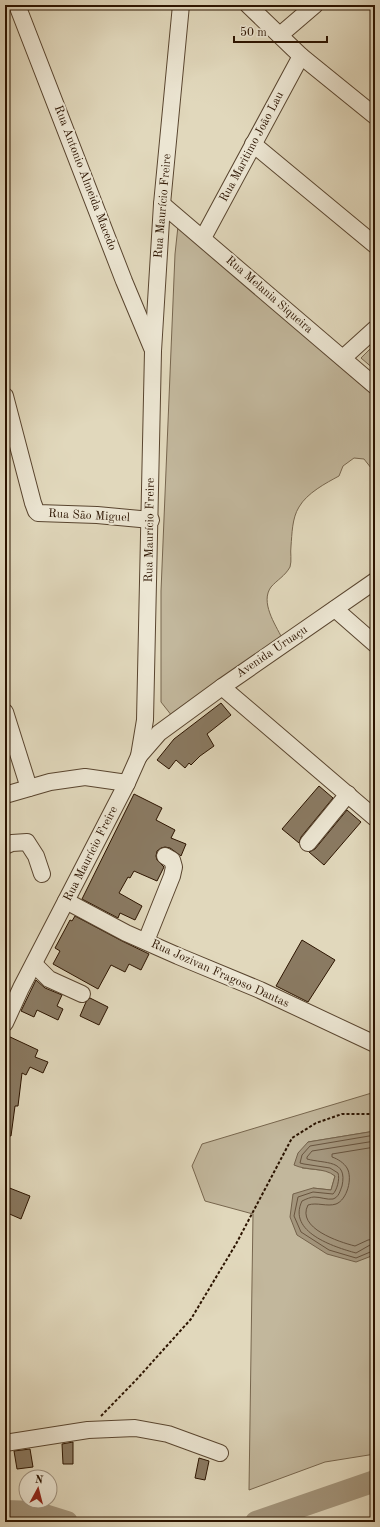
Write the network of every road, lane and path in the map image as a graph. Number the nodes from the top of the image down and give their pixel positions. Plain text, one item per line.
1 (17, 5) edge
2 (181, 5) edge
3 (248, 5) edge
4 (316, 5) edge
5 (280, 35) junction
6 (301, 56) junction
7 (375, 116) edge
8 (253, 144) junction
9 (162, 204) junction
10 (203, 238) junction
11 (375, 244) edge
12 (375, 329) edge
13 (154, 351) junction
14 (343, 358) junction
15 (375, 386) edge
16 (5, 397) edge
17 (151, 520) junction
18 (375, 581) edge
19 (335, 609) junction
20 (375, 644) edge
21 (222, 687) junction
22 (146, 706) junction
23 (5, 712) edge
24 (169, 725) junction
25 (139, 756) junction
26 (127, 784) junction
27 (29, 788) junction
28 (348, 794) junction
29 (5, 795) edge
30 (375, 818) edge
31 (308, 843) dead end
32 (5, 846) edge
33 (165, 856) dead end
34 (42, 874) dead end
35 (66, 901) junction
36 (146, 941) junction
37 (34, 964) junction
38 (82, 994) dead end
39 (5, 1023) edge
40 (375, 1044) edge
41 (375, 1114) edge
42 (88, 1430) junction
43 (5, 1442) edge
44 (220, 1453) dead end

1 - 13 street, Rua Antonio Almeida Macedo
2 - 9 street, Rua Maurício Freire
3 - 5 street
4 - 5 street
5 - 6 street
6 - 7 street
6 - 8 street, Rua Maritimo João Lau
8 - 10 street, Rua Maritimo João Lau
8 - 11 street
9 - 10 street, Rua Melania Siqueira
9 - 13 street, Rua Maurício Freire
10 - 14 street, Rua Melania Siqueira
12 - 14 street
13 - 17 street, Rua Maurício Freire
14 - 15 street, Rua Melania Siqueira
16 - 17 street, Rua São Miguel
17 - 22 street, Rua Maurício Freire
18 - 19 street, Avenida Uruaçu
19 - 20 street
19 - 21 street, Avenida Uruaçu
21 - 24 street, Avenida Uruaçu
21 - 28 street
22 - 24 street
22 - 25 street, Rua Maurício Freire
23 - 27 street
24 - 25 street, Avenida Uruaçu
25 - 26 street, Rua Maurício Freire
26 - 27 street
26 - 35 street, Rua Maurício Freire
27 - 29 street
28 - 30 street
28 - 31 street
32 - 34 street
33 - 36 street
35 - 36 street, Rua Jozivan Fragoso Dantas
35 - 37 street, Rua Maurício Freire
36 - 40 street, Rua Jozivan Fragoso Dantas
37 - 38 street
37 - 39 street, Rua Maurício Freire
41 - 42 path
42 - 43 street
42 - 44 street

